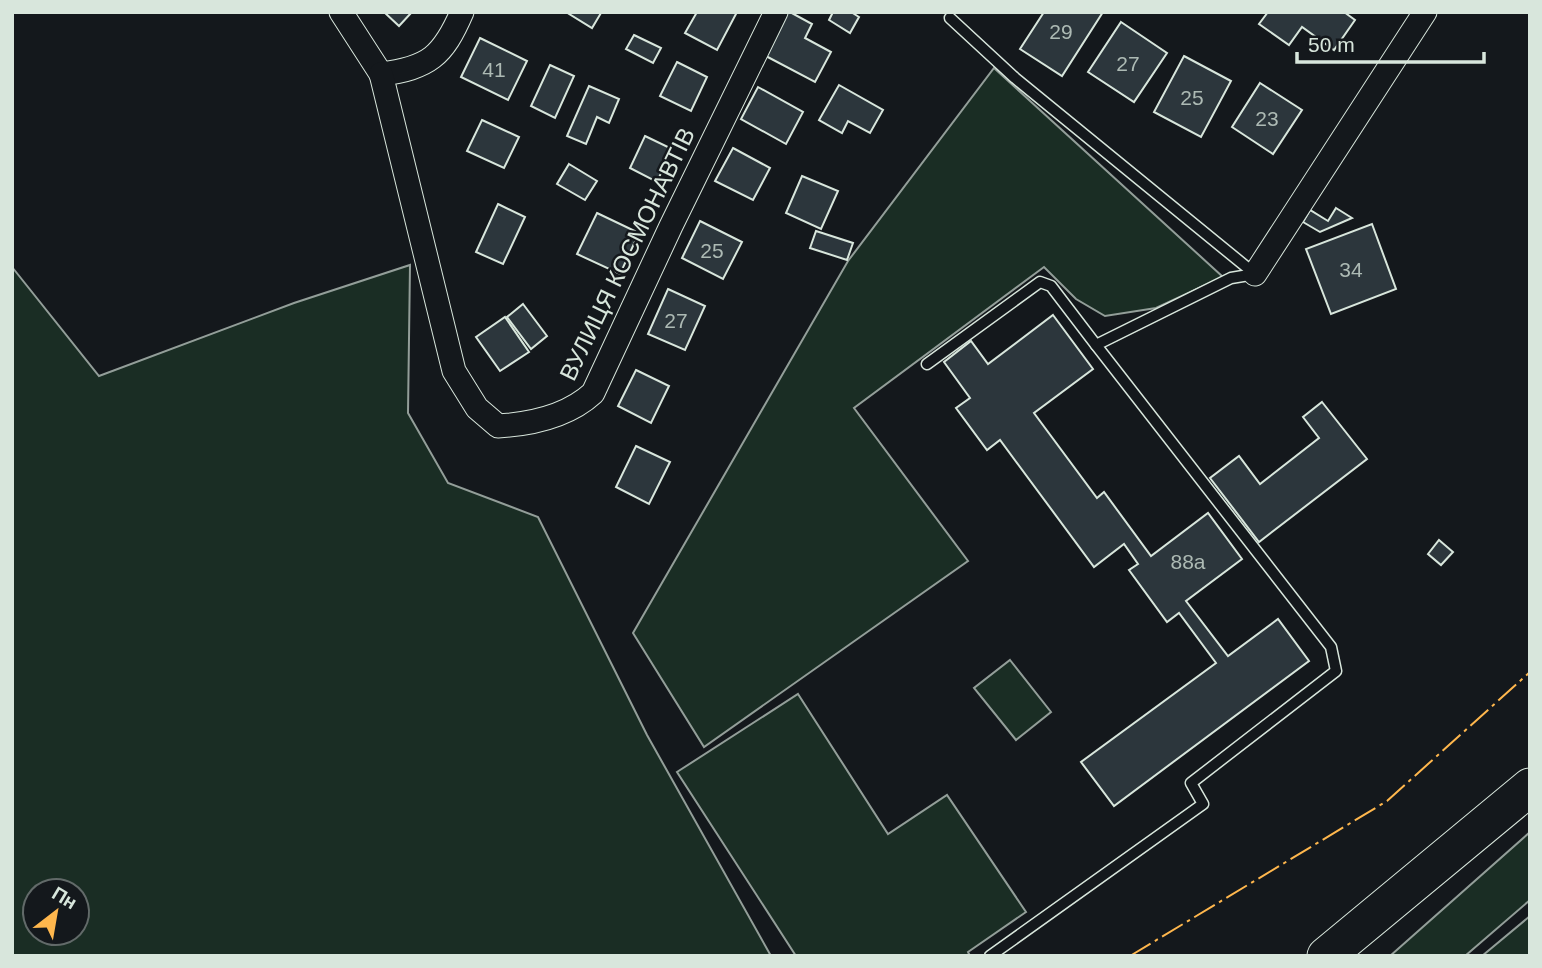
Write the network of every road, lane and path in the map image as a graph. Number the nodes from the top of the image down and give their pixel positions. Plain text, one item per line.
1 (341, 12) edge
2 (462, 12) edge
3 (776, 12) edge
4 (1425, 12) edge
5 (950, 18) dead end
6 (381, 74) junction
7 (1255, 274) junction
8 (1096, 345) junction
9 (927, 364) dead end
10 (1530, 787) edge
11 (990, 956) edge
12 (1326, 956) edge

1 - 6 street
2 - 6 street
3 - 6 street, ВУЛИЦЯ КОСМОНАВТІВ
4 - 7 street
5 - 7 lane
7 - 8 lane
8 - 9 lane
8 - 11 lane
10 - 12 highway

